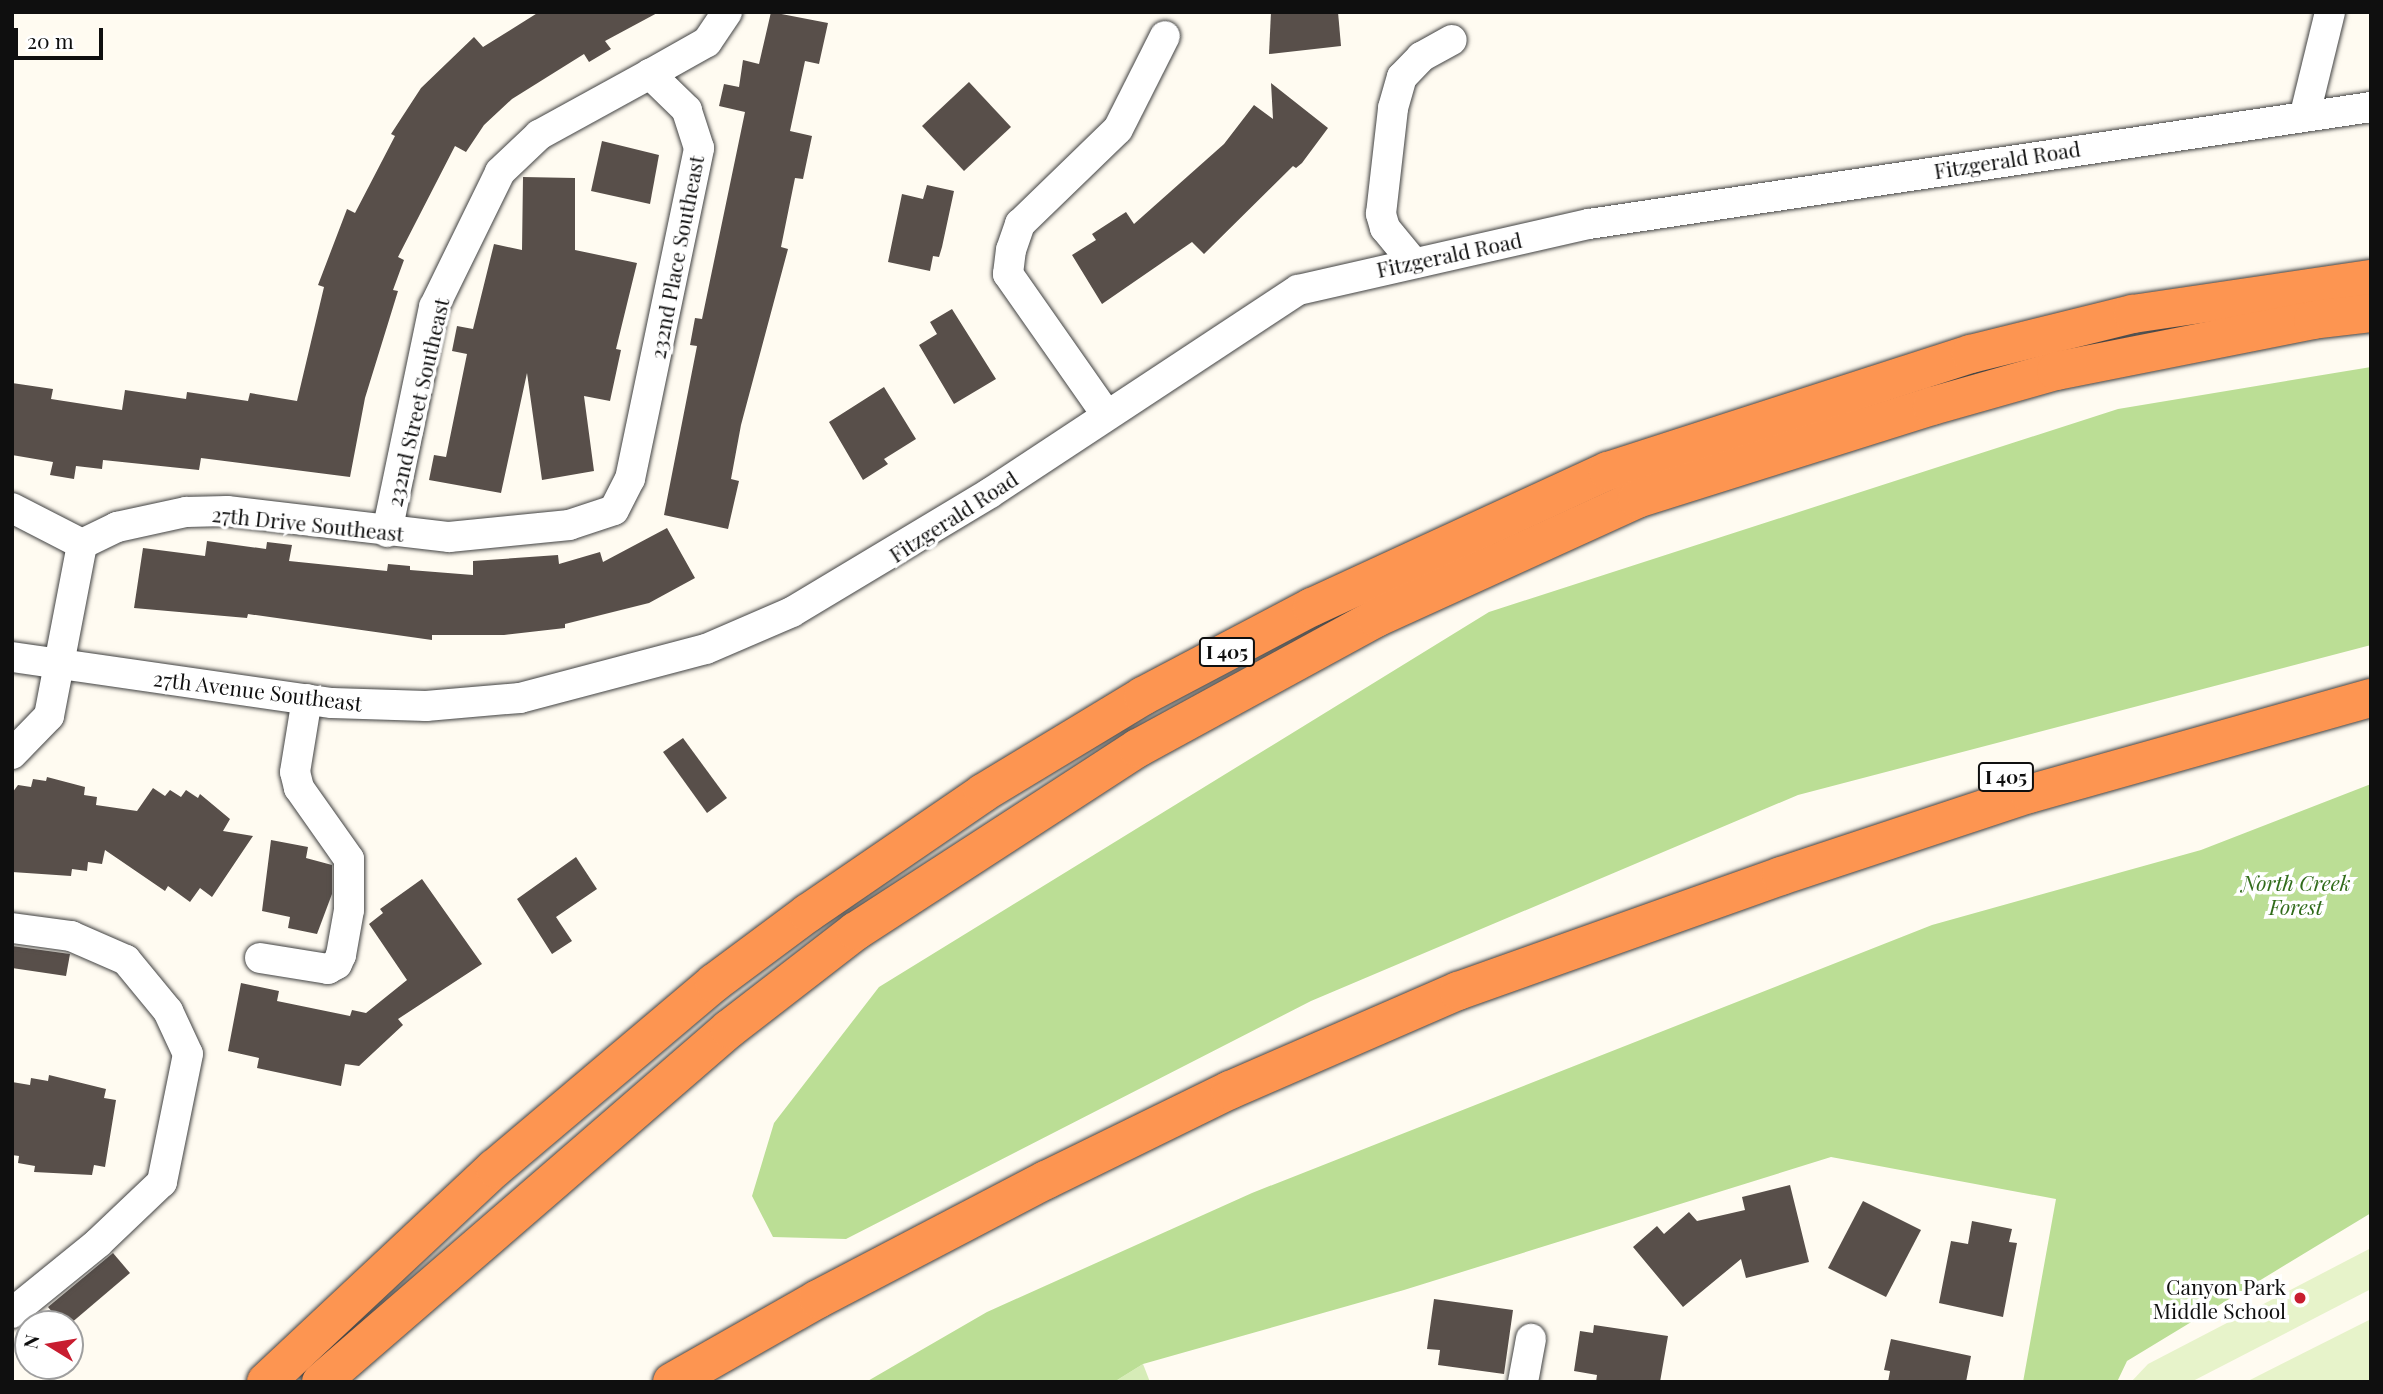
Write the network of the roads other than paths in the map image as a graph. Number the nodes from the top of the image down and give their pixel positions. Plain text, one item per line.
1 (727, 12) edge
2 (2330, 12) edge
3 (1165, 36) dead end
4 (1452, 40) dead end
5 (650, 74) junction
6 (2371, 107) edge
7 (2305, 114) junction
8 (1413, 262) junction
9 (2371, 279) edge
10 (2371, 313) edge
11 (1106, 414) junction
12 (12, 508) edge
13 (614, 510) joint
14 (387, 532) junction
15 (82, 544) junction
16 (12, 657) edge
17 (57, 662) junction
18 (624, 673) joint
19 (2371, 674) edge
20 (2371, 698) edge
21 (307, 699) junction
22 (12, 754) edge
23 (1660, 922) junction
24 (12, 928) edge
25 (260, 957) dead end
26 (12, 1313) edge
27 (1531, 1339) dead end
28 (266, 1382) edge
29 (321, 1382) edge
30 (672, 1382) edge
31 (1523, 1382) edge

1 - 5 street
2 - 7 street
3 - 11 street
4 - 8 street
5 - 13 street, 232nd Place Southeast
5 - 14 street, 232nd Street Southeast
6 - 7 street, Fitzgerald Road
7 - 8 street, Fitzgerald Road
8 - 11 street, Fitzgerald Road
9 - 28 highway, I 405
10 - 29 highway, I 405
11 - 18 street, Fitzgerald Road
12 - 15 street
13 - 14 street, 27th Drive Southeast
14 - 15 street, 27th Drive Southeast
15 - 17 street
16 - 17 street, 27th Avenue Southeast
17 - 21 street, 27th Avenue Southeast
17 - 22 street
18 - 21 street, 27th Avenue Southeast
19 - 23 highway, I 405
20 - 23 highway, I 405
21 - 25 street
23 - 30 highway, I 405
24 - 26 street
27 - 31 street

